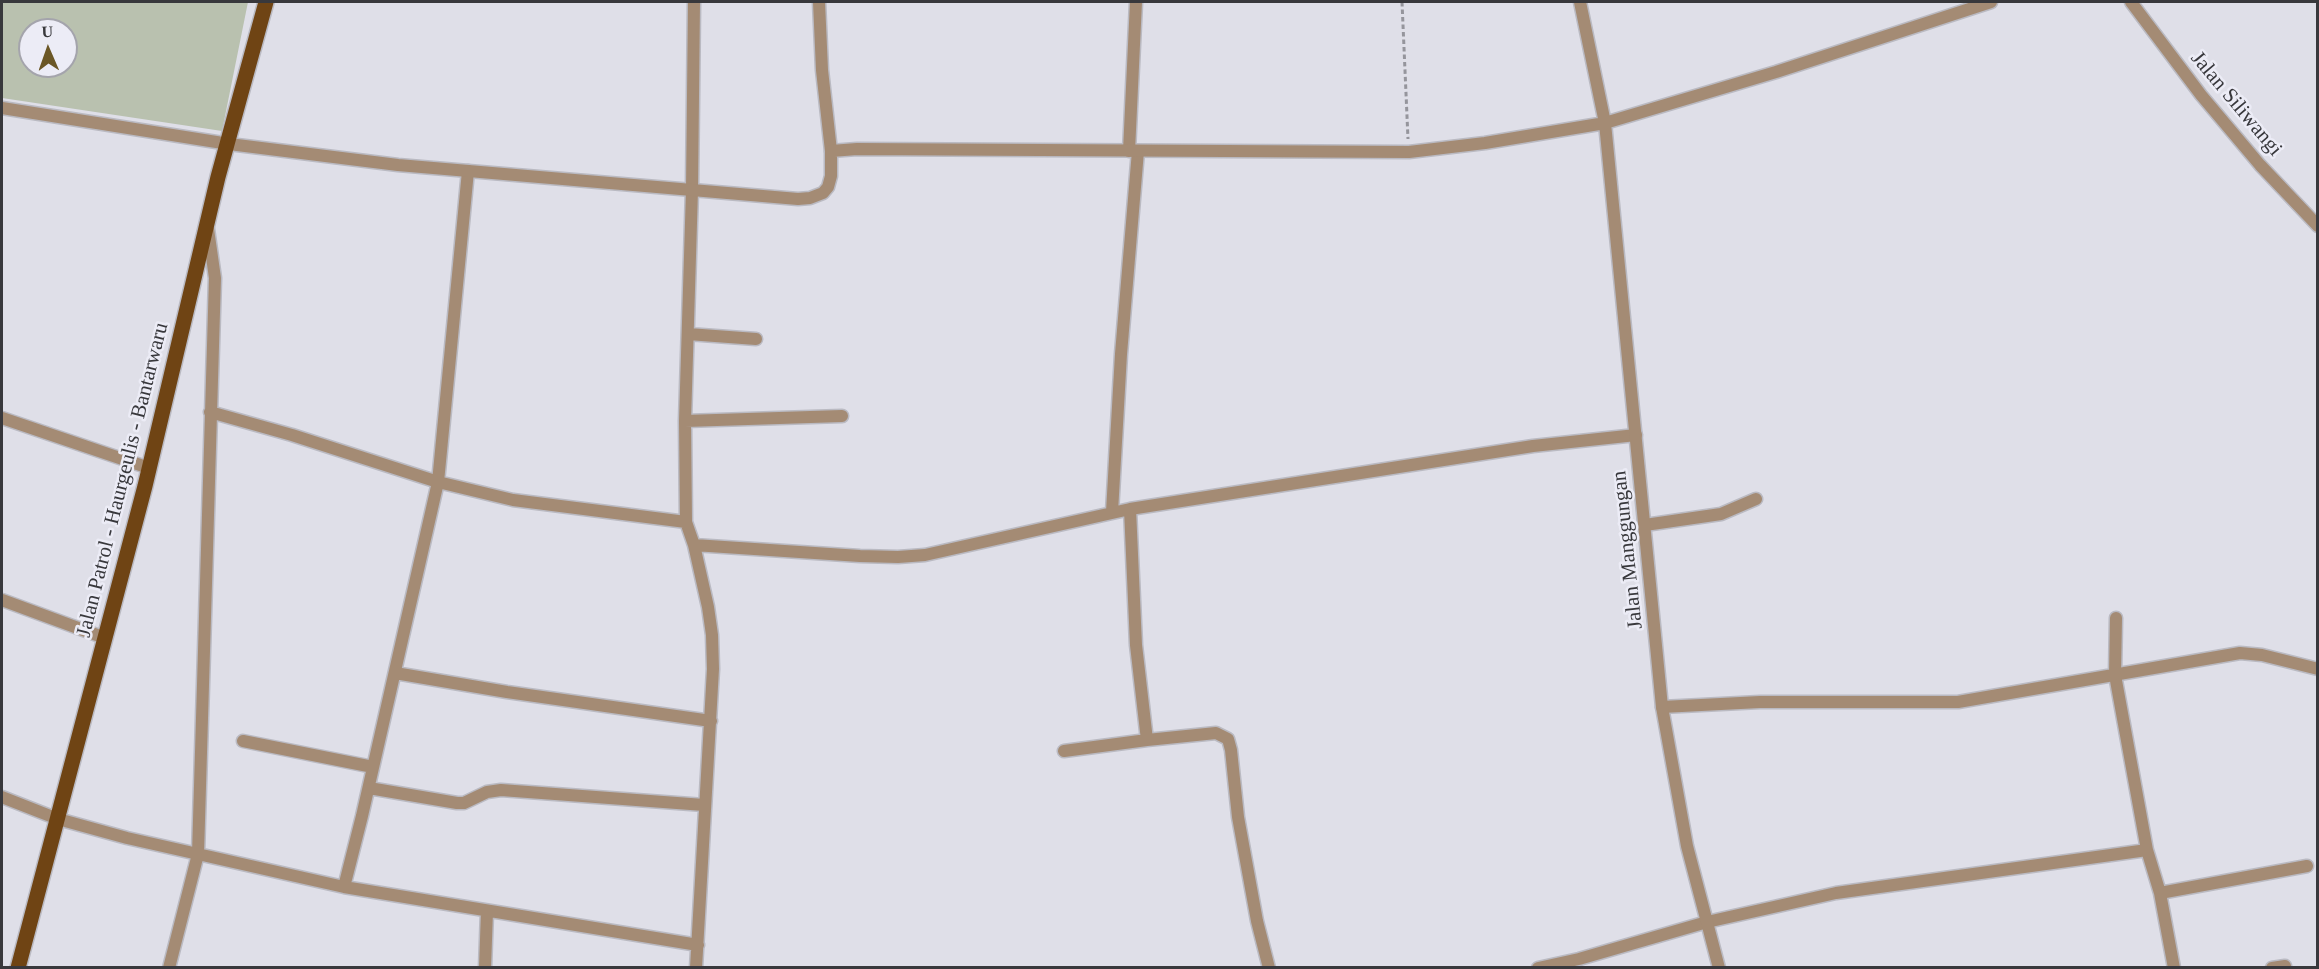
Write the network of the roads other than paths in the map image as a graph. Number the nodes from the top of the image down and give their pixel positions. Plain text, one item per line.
1 (266, 2) edge
2 (694, 2) edge
3 (819, 2) edge
4 (1136, 2) edge
5 (1580, 2) edge
6 (1991, 2) edge
7 (2131, 2) edge
8 (2, 108) edge
9 (1605, 123) junction
10 (229, 144) junction
11 (831, 151) junction
12 (1134, 151) junction
13 (468, 171) junction
14 (692, 190) junction
15 (207, 225) junction
16 (2318, 226) edge
17 (688, 334) junction
18 (756, 339) dead end
19 (210, 412) junction
20 (842, 416) dead end
21 (2, 418) edge
22 (685, 421) junction
23 (1636, 435) junction
24 (149, 468) junction
25 (438, 482) junction
26 (1756, 499) dead end
27 (1130, 509) junction
28 (1112, 512) junction
29 (686, 522) junction
30 (1645, 525) junction
31 (694, 545) junction
32 (2, 600) edge
33 (2116, 618) dead end
34 (105, 638) junction
35 (2318, 669) edge
36 (395, 673) junction
37 (2115, 675) junction
38 (1662, 707) junction
39 (711, 721) junction
40 (1147, 740) junction
41 (243, 741) dead end
42 (1064, 751) dead end
43 (373, 767) junction
44 (369, 788) junction
45 (2, 797) edge
46 (704, 805) junction
47 (58, 819) junction
48 (2147, 850) junction
49 (198, 854) junction
50 (2307, 866) dead end
51 (344, 887) junction
52 (2160, 893) junction
53 (487, 911) junction
54 (1707, 922) junction
55 (698, 945) junction
56 (18, 968) edge
57 (169, 968) edge
58 (485, 968) edge
59 (696, 968) edge
60 (1269, 968) edge
61 (1538, 968) edge
62 (1719, 968) edge
63 (2174, 968) edge

1 - 10 main road, Jalan Patrol - Haurgeulis - Bantarwaru
2 - 14 street
3 - 11 street
4 - 12 street
5 - 9 street, Jalan Manggungan
6 - 9 street
7 - 16 street, Jalan Siliwangi
8 - 10 street
9 - 12 street
9 - 23 street, Jalan Manggungan
10 - 13 street
10 - 15 main road, Jalan Patrol - Haurgeulis - Bantarwaru
11 - 12 street
11 - 14 street
12 - 28 street
13 - 14 street
13 - 25 street
14 - 17 street
15 - 19 street
15 - 24 main road, Jalan Patrol - Haurgeulis - Bantarwaru
17 - 18 street
17 - 22 street
19 - 25 street
19 - 49 street
20 - 22 street
21 - 24 street
22 - 29 street
23 - 27 street
23 - 30 street, Jalan Manggungan
24 - 34 main road, Jalan Patrol - Haurgeulis - Bantarwaru
25 - 29 street
25 - 36 street
26 - 30 street
27 - 28 street
27 - 40 street
28 - 31 street
29 - 31 street
30 - 38 street, Jalan Manggungan
31 - 39 street
32 - 34 street
33 - 37 street
34 - 47 main road, Jalan Patrol - Haurgeulis - Bantarwaru
35 - 37 street
36 - 39 street
36 - 43 street
37 - 38 street
37 - 48 street
38 - 54 street, Jalan Manggungan
39 - 46 street
40 - 42 street
40 - 60 street
41 - 43 street
43 - 44 street
44 - 46 street
44 - 51 street
45 - 47 street
46 - 55 street
47 - 49 street
47 - 56 main road, Jalan Patrol - Haurgeulis - Bantarwaru
48 - 52 street
48 - 54 street
49 - 51 street
49 - 57 street
50 - 52 street
51 - 53 street
52 - 63 street
53 - 55 street
53 - 58 street
54 - 61 street
54 - 62 street, Jalan Manggungan
55 - 59 street

